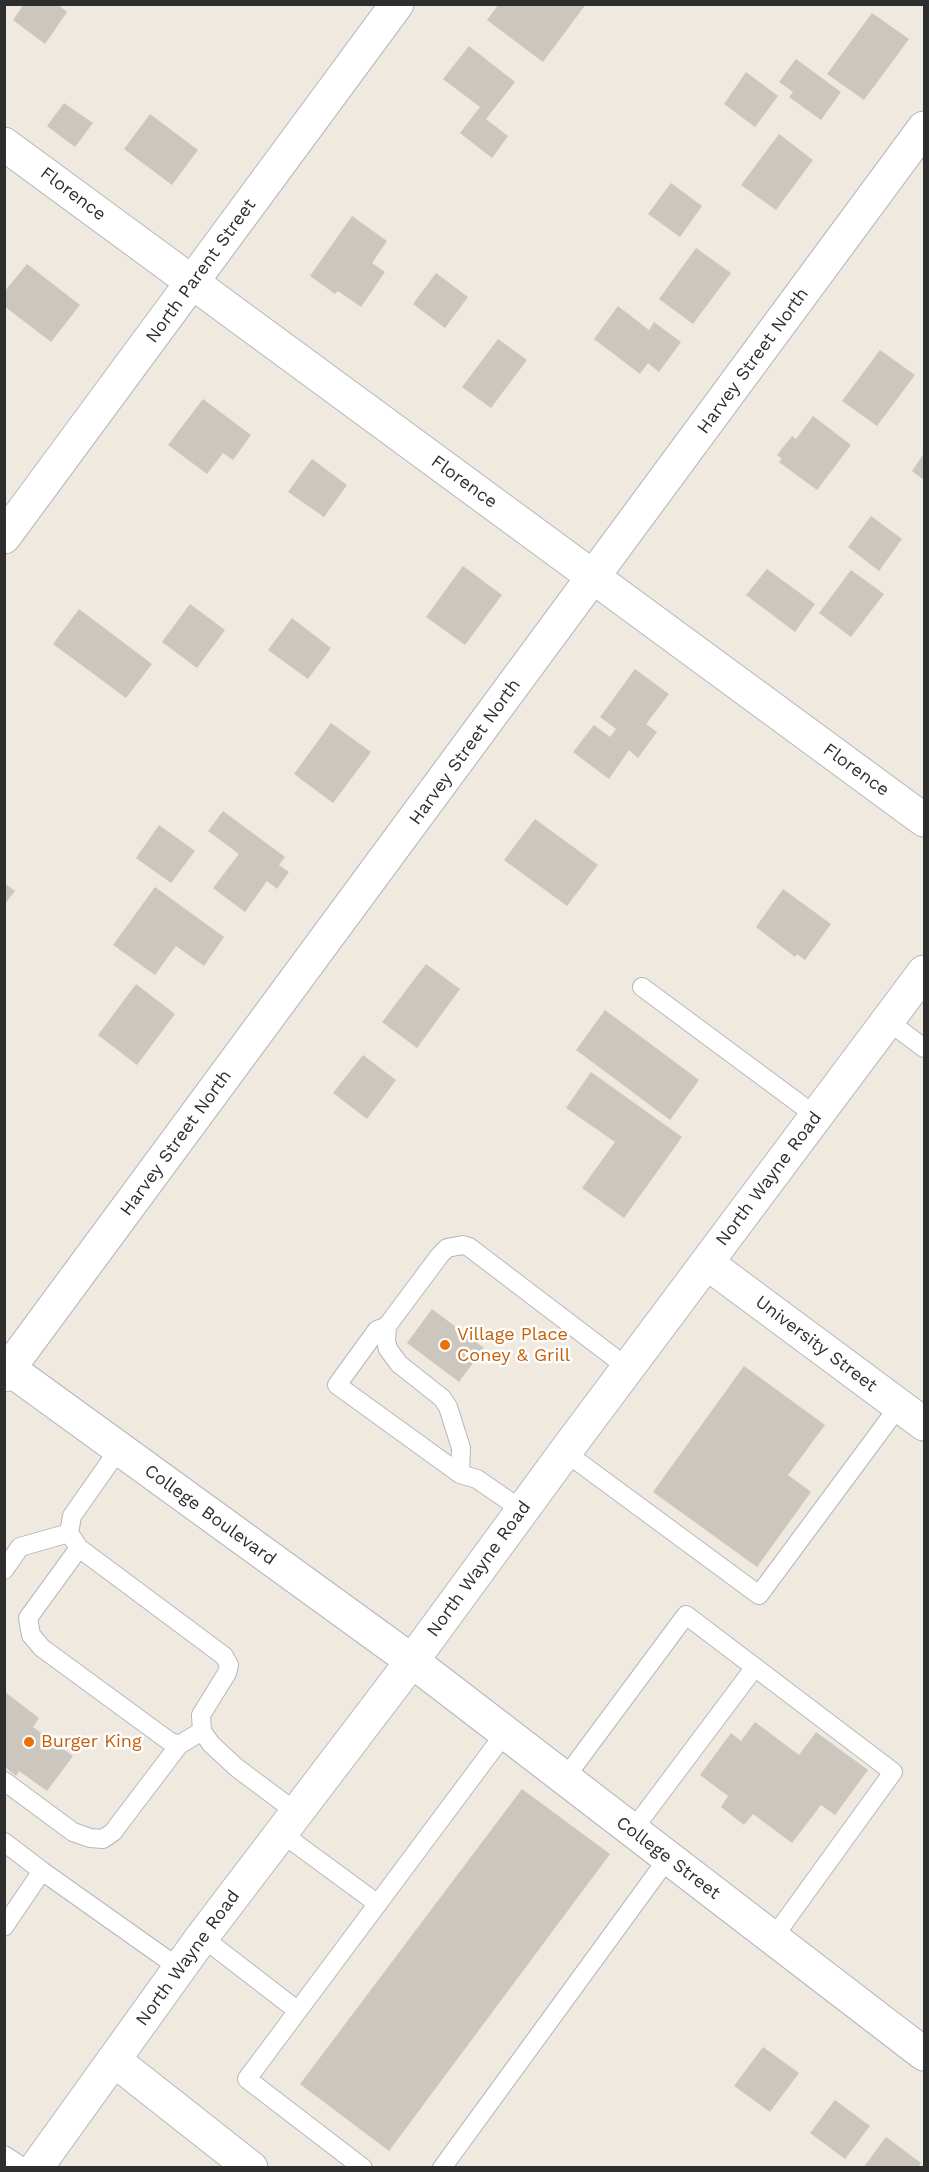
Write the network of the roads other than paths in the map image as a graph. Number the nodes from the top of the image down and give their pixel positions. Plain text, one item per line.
1 (397, 4) edge
2 (924, 128) edge
3 (4, 144) edge
4 (192, 283) junction
5 (4, 537) edge
6 (594, 577) junction
7 (924, 820) edge
8 (924, 972) edge
9 (642, 987) dead end
10 (888, 1021) junction
11 (924, 1048) edge
12 (816, 1116) junction
13 (707, 1263) junction
14 (387, 1326) junction
15 (628, 1368) junction
16 (6, 1370) edge
17 (912, 1415) edge
18 (119, 1449) junction
19 (565, 1452) junction
20 (460, 1474) junction
21 (522, 1510) junction
22 (69, 1533) junction
23 (79, 1548) junction
24 (4, 1570) edge
25 (412, 1662) junction
26 (755, 1667) junction
27 (202, 1731) junction
28 (505, 1733) junction
29 (179, 1745) junction
30 (565, 1778) junction
31 (4, 1781) edge
32 (288, 1822) junction
33 (632, 1831) junction
34 (4, 1842) edge
35 (668, 1858) junction
36 (42, 1871) junction
37 (378, 1904) junction
38 (4, 1927) edge
39 (202, 1937) junction
40 (773, 1938) junction
41 (179, 1968) junction
42 (298, 2011) junction
43 (924, 2054) edge
44 (114, 2060) junction
45 (4, 2155) edge
46 (24, 2168) edge
47 (36, 2168) edge
48 (251, 2168) edge
49 (363, 2168) edge
50 (442, 2168) edge

1 - 4 street, North Parent Street
2 - 6 street, Harvey Street North
3 - 4 street, Florence
4 - 5 street, North Parent Street
4 - 6 street, Florence
6 - 7 street, Florence
6 - 16 street, Harvey Street North
8 - 10 street, North Wayne Road
9 - 12 lane
10 - 11 lane
10 - 12 street, North Wayne Road
12 - 13 street, North Wayne Road
13 - 15 street, North Wayne Road
13 - 17 street, University Street
14 - 15 lane
14 - 20 lane
14 - 20 lane
15 - 19 street, North Wayne Road
16 - 18 street, College Boulevard
17 - 19 lane
18 - 22 lane
18 - 25 street, College Boulevard
19 - 21 street, North Wayne Road
20 - 21 lane
21 - 25 street, North Wayne Road
22 - 23 lane
22 - 24 lane
23 - 27 lane
23 - 29 lane
25 - 28 street, College Street
25 - 32 street, North Wayne Road
26 - 30 lane
26 - 33 lane
26 - 40 lane
27 - 29 lane
27 - 32 lane
28 - 30 street, College Street
28 - 37 lane
29 - 31 lane
30 - 33 street, College Street
32 - 37 lane
32 - 39 street, North Wayne Road
33 - 35 street, College Street
34 - 36 lane
35 - 40 street, College Street
35 - 50 lane
36 - 38 lane
36 - 41 lane
37 - 42 lane
39 - 41 street, North Wayne Road
39 - 42 lane
40 - 43 street, College Street
41 - 44 street, North Wayne Road
42 - 49 lane
44 - 47 street, North Wayne Road
44 - 48 street
45 - 46 lane

